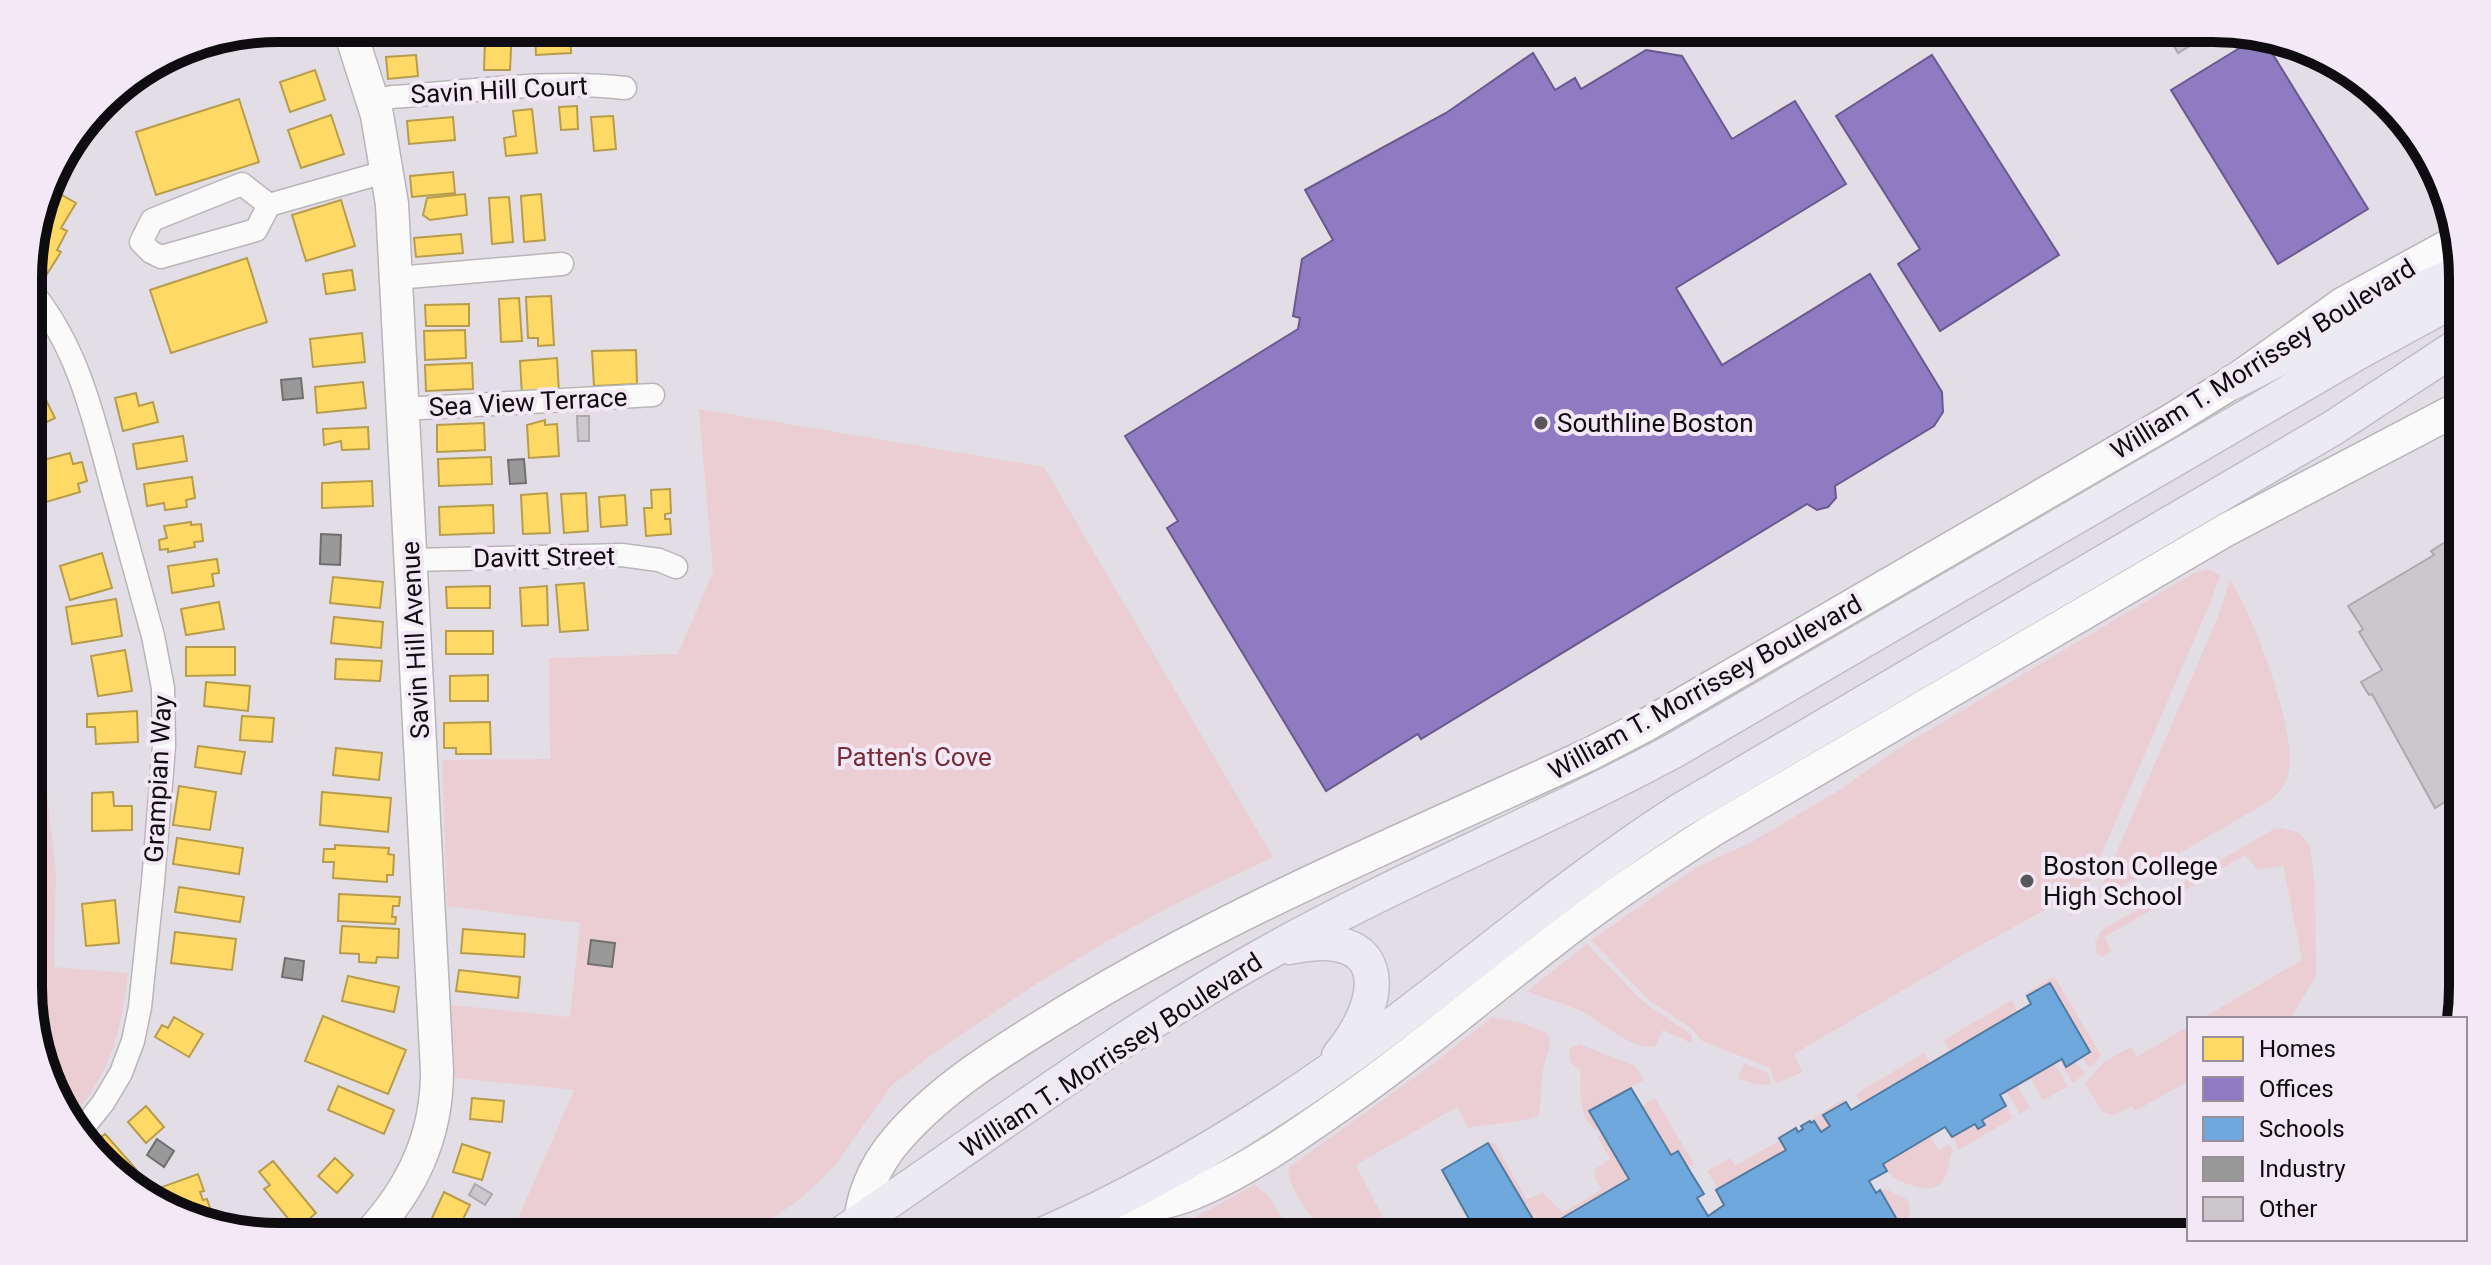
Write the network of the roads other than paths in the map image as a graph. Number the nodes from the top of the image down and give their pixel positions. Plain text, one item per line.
1 (354, 42) edge
2 (625, 88) dead end
3 (373, 101) junction
4 (388, 171) junction
5 (269, 205) junction
6 (2447, 246) edge
7 (562, 264) dead end
8 (2449, 277) edge
9 (396, 278) junction
10 (2449, 303) edge
11 (43, 305) edge
12 (2449, 352) edge
13 (2449, 375) edge
14 (2233, 382) junction
15 (653, 395) dead end
16 (403, 409) junction
17 (2449, 413) edge
18 (2333, 428) junction
19 (411, 560) junction
20 (676, 567) dead end
21 (1266, 953) junction
22 (1317, 1079) junction
23 (86, 1124) edge
24 (379, 1223) edge
25 (862, 1223) edge
26 (874, 1223) edge
27 (1079, 1223) edge
28 (1091, 1223) edge

1 - 3 street, Savin Hill Avenue
2 - 3 street, Savin Hill Court
3 - 4 street, Savin Hill Avenue
4 - 5 street
4 - 9 street, Savin Hill Avenue
5 - 5 street
6 - 14 street, William T. Morrissey Boulevard
7 - 9 street
8 - 14 main road
9 - 16 street, Savin Hill Avenue
10 - 21 main road, William T. Morrissey Boulevard
11 - 23 street, Grampian Way
12 - 18 main road
13 - 18 main road
14 - 25 street, William T. Morrissey Boulevard
15 - 16 street, Sea View Terrace
16 - 19 street, Savin Hill Avenue
17 - 28 street
18 - 22 main road
19 - 20 street, Davitt Street
19 - 24 street, Savin Hill Avenue
21 - 22 main road
21 - 26 main road, William T. Morrissey Boulevard
22 - 27 main road

